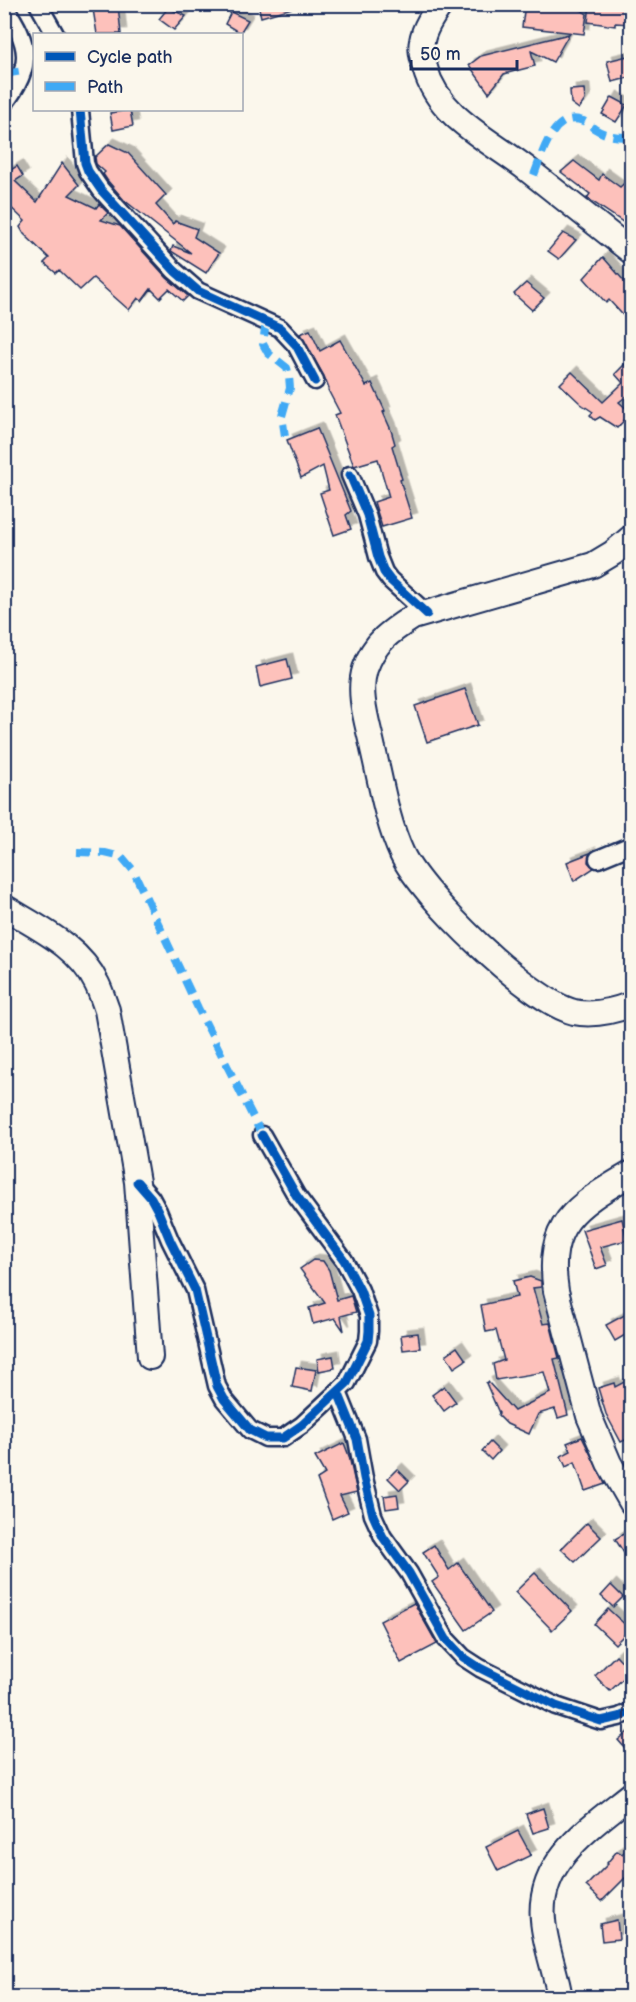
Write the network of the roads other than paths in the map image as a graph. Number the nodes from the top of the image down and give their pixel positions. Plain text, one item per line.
1 (38, 4) edge
2 (441, 4) edge
3 (4, 6) edge
4 (54, 33) edge
5 (4, 104) edge
6 (80, 111) edge
7 (632, 252) edge
8 (315, 381) dead end
9 (350, 475) dead end
10 (632, 537) edge
11 (427, 614) junction
12 (632, 845) edge
13 (598, 860) dead end
14 (4, 907) edge
15 (632, 1004) edge
16 (262, 1134) dead end
17 (632, 1173) edge
18 (137, 1182) junction
19 (150, 1357) dead end
20 (338, 1392) junction
21 (632, 1503) edge
22 (632, 1711) edge
23 (632, 1794) edge
24 (560, 1998) edge

1 - 4 street
2 - 7 main road
3 - 5 street
6 - 8 street
9 - 11 street
10 - 11 main road
11 - 15 main road
12 - 13 street
14 - 18 main road
16 - 20 street
17 - 21 main road
18 - 19 main road
18 - 20 street
20 - 22 street
23 - 24 main road

